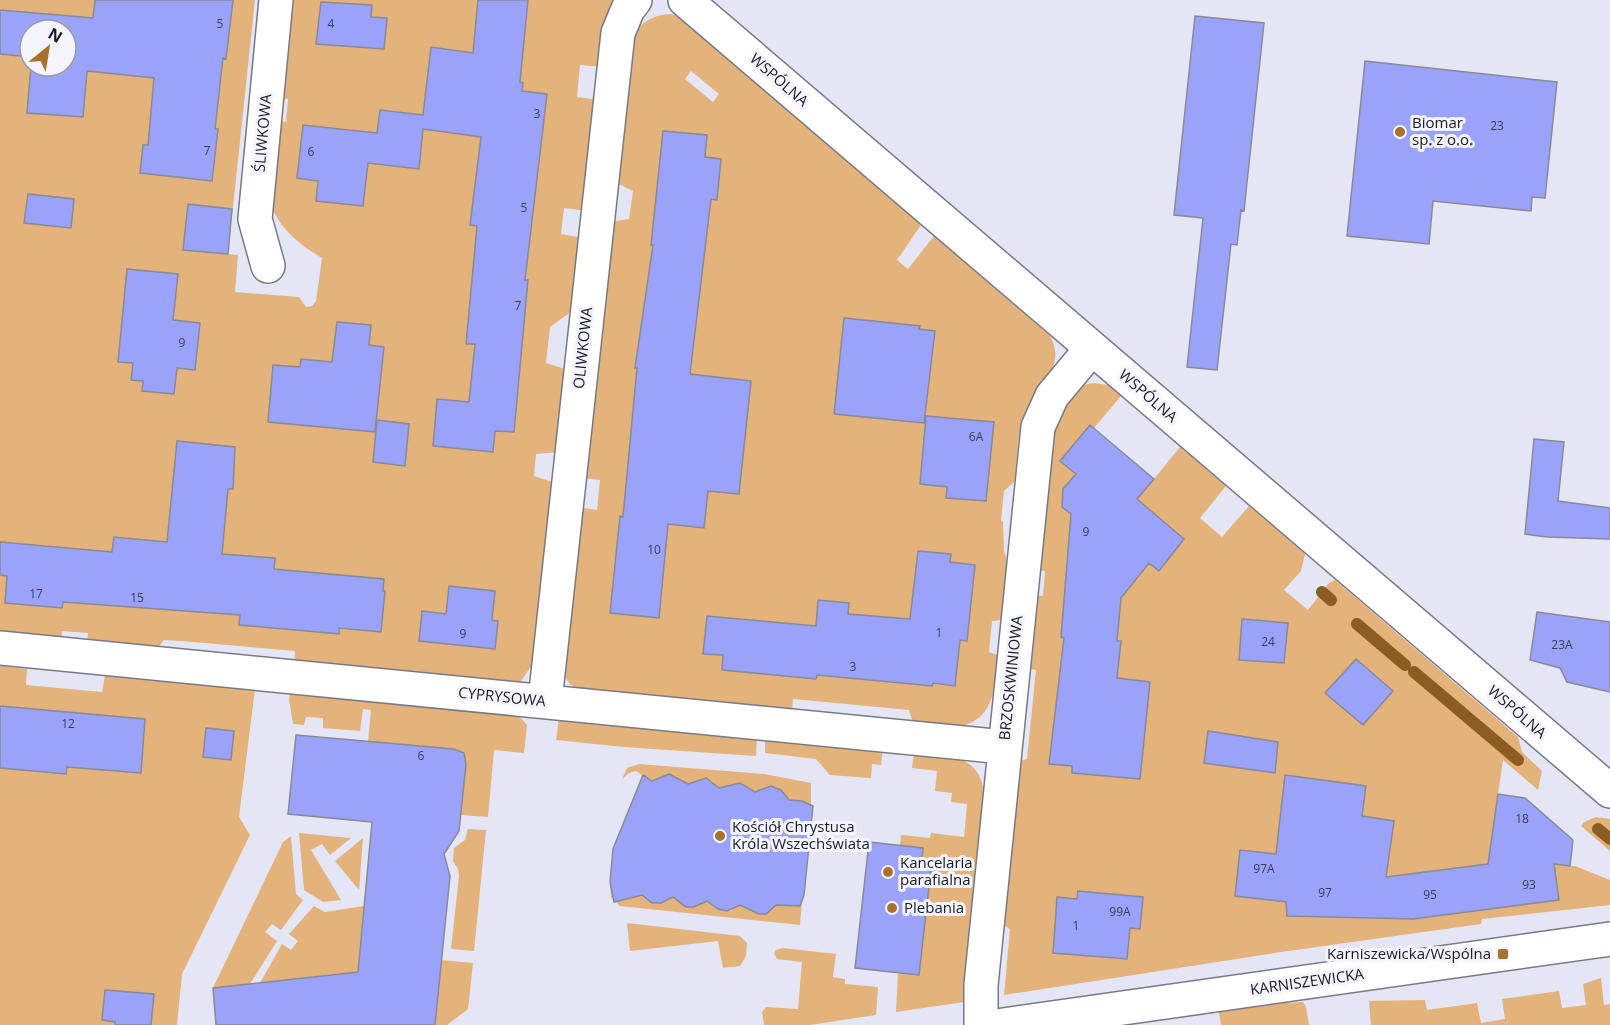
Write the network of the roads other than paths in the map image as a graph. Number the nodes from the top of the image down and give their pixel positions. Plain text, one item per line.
1 (276, 0) edge
2 (635, 0) edge
3 (686, 0) edge
4 (268, 266) dead end
5 (1092, 348) junction
6 (0, 648) edge
7 (544, 701) junction
8 (1004, 747) junction
9 (1610, 791) edge
10 (1610, 939) edge
11 (981, 1025) edge
12 (1003, 1025) edge

1 - 4 street, ŚLIWKOWA
2 - 7 street, OLIWKOWA
3 - 5 street, WSPÓLNA
5 - 8 street, BRZOSKWINIOWA
5 - 9 street, WSPÓLNA
6 - 7 street, CYPRYSOWA
7 - 8 street, CYPRYSOWA
8 - 11 street, BRZOSKWINIOWA
10 - 12 street, KARNISZEWICKA

